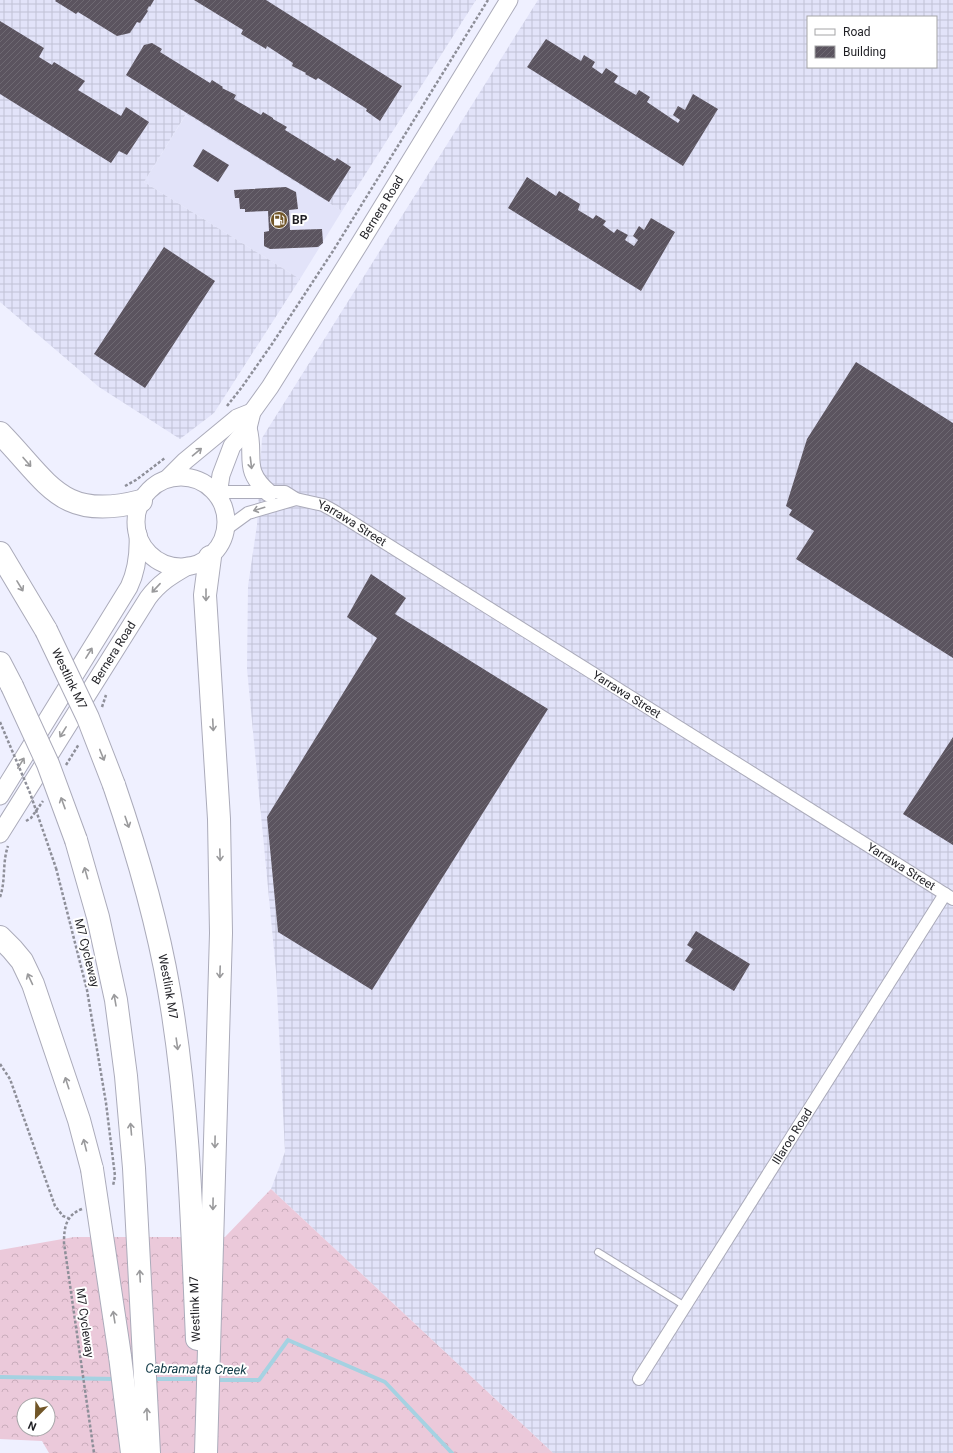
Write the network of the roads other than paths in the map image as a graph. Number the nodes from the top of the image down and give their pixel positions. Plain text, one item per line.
1 (509, 0) edge
2 (250, 420) junction
3 (0, 433) edge
4 (168, 478) junction
5 (268, 493) junction
6 (219, 496) junction
7 (296, 499) junction
8 (141, 501) junction
9 (226, 529) junction
10 (138, 534) junction
11 (0, 553) edge
12 (210, 557) junction
13 (188, 566) junction
14 (0, 663) edge
15 (0, 796) edge
16 (0, 834) edge
17 (949, 896) edge
18 (0, 937) edge
19 (598, 1252) dead end
20 (685, 1306) junction
21 (639, 1379) dead end
22 (132, 1453) edge
23 (149, 1453) edge
24 (202, 1453) edge
25 (206, 1453) edge

1 - 2 main road, Bernera Road
4 -> 2 main road, Bernera Road
2 -> 5 main road
2 - 6 main road, Bernera Road
3 -> 8 highway
4 - 6 main road
4 - 8 main road
5 - 6 street, Yarrawa Street
5 - 7 street, Yarrawa Street
6 - 9 main road
7 -> 9 street, Yarrawa Street
7 - 17 street, Yarrawa Street
8 - 10 main road
9 - 12 main road
10 - 13 main road
15 -> 10 main road, Bernera Road
11 -> 24 highway, Westlink M7, bridge
12 - 13 main road
12 -> 25 highway
13 -> 16 main road, Bernera Road
23 -> 14 highway, bridge
17 - 20 street, Illaroo Road
22 -> 18 highway, bridge
19 - 20 lane
20 - 21 street, Illaroo Road

